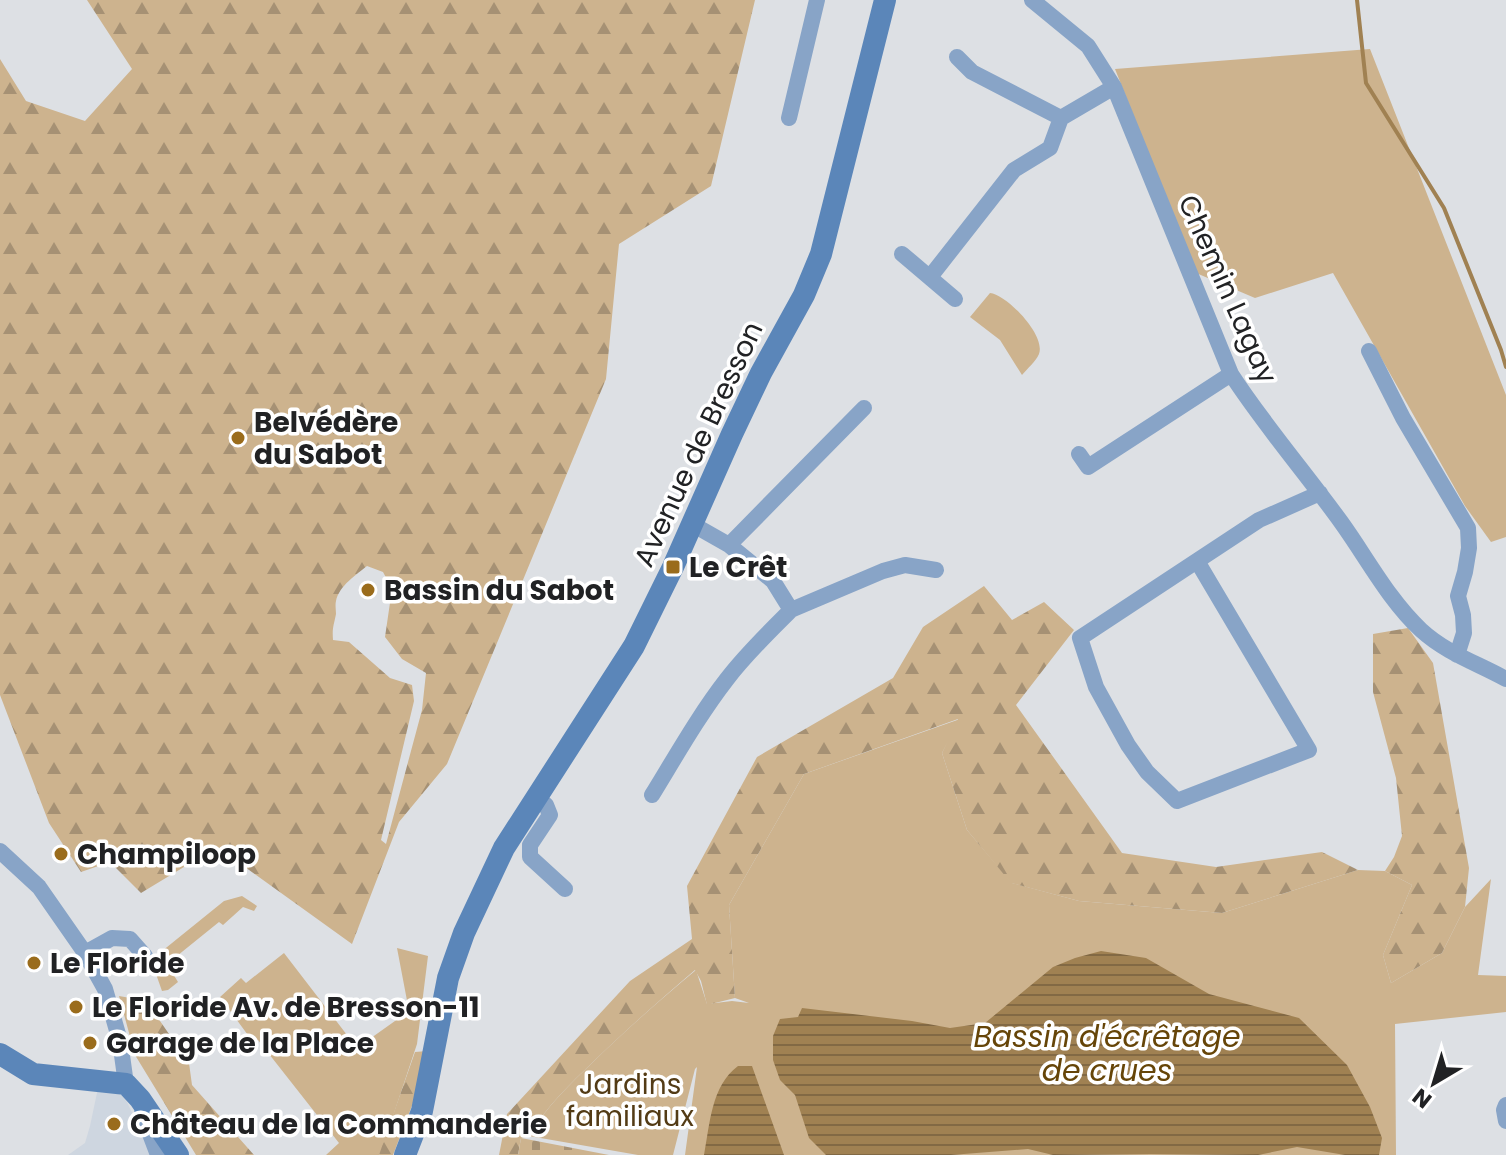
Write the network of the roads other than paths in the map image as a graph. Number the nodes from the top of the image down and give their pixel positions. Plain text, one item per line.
1 (817, 0) edge
2 (885, 0) edge
3 (1032, 0) edge
4 (957, 57) dead end
5 (1114, 87) junction
6 (789, 118) dead end
7 (1061, 118) junction
8 (902, 254) dead end
9 (930, 277) junction
10 (955, 299) dead end
11 (1369, 351) dead end
12 (1231, 374) junction
13 (864, 408) dead end
14 (1079, 454) dead end
15 (1320, 493) junction
16 (692, 524) junction
17 (729, 545) junction
18 (1197, 561) junction
19 (936, 570) dead end
20 (791, 610) junction
21 (1457, 655) junction
22 (1506, 679) edge
23 (652, 795) dead end
24 (536, 797) junction
25 (0, 851) edge
26 (565, 889) dead end
27 (85, 953) junction
28 (145, 956) dead end
29 (0, 1054) edge
30 (133, 1092) junction
31 (1506, 1105) edge
32 (1506, 1121) edge
33 (158, 1155) edge
34 (178, 1155) edge
35 (405, 1155) edge

1 - 6 street
2 - 16 street, Avenue de Bresson
3 - 5 street, Chemin Lagay
4 - 7 street
5 - 7 street
5 - 12 street, Chemin Lagay
7 - 9 street
8 - 9 street
9 - 10 street
11 - 21 street
12 - 14 street
12 - 15 street, Chemin Lagay
13 - 17 street
15 - 18 street
15 - 21 street, Chemin Lagay
16 - 17 street
16 - 24 street, Avenue de Bresson
17 - 20 street
18 - 18 street
19 - 20 street
20 - 23 street
21 - 22 street, Chemin Lagay
24 - 26 street
24 - 35 street, Avenue de Bresson
25 - 27 street
27 - 28 street
27 - 30 street
29 - 30 street
30 - 33 street
30 - 34 street
31 - 32 street

